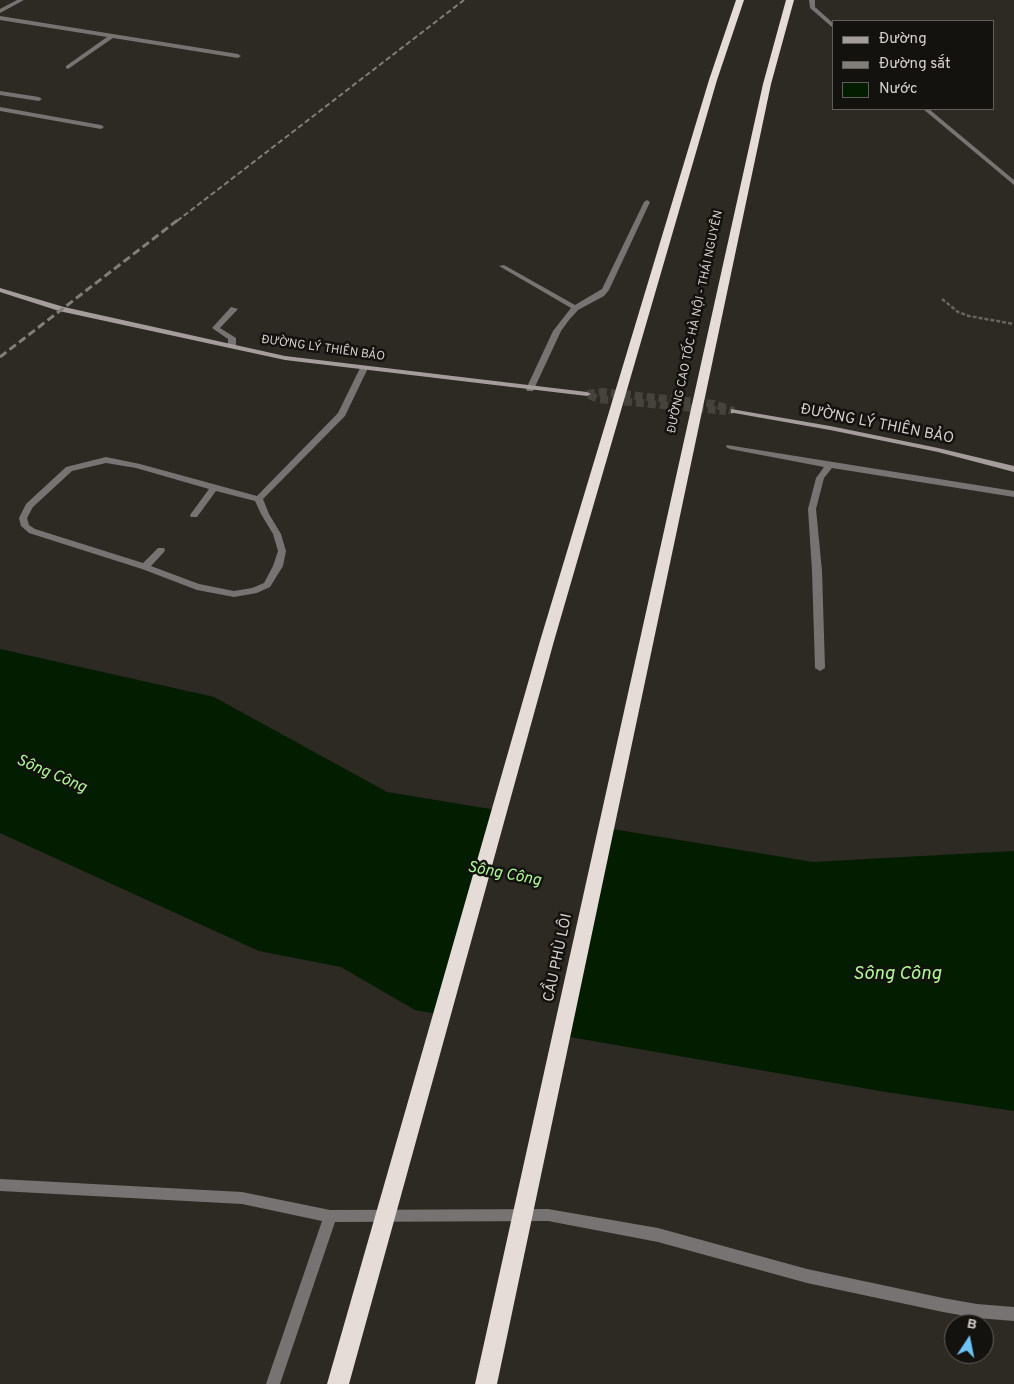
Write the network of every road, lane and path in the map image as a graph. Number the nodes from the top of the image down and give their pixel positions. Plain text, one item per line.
1 (21, 0) edge
2 (740, 0) edge
3 (790, 0) edge
4 (812, 0) edge
5 (0, 11) edge
6 (0, 18) edge
7 (832, 25) edge
8 (112, 36) junction
9 (238, 56) dead end
10 (68, 67) dead end
11 (0, 93) edge
12 (39, 99) dead end
13 (0, 109) edge
14 (927, 110) edge
15 (101, 127) dead end
16 (1014, 183) edge
17 (648, 202) dead end
18 (502, 266) dead end
19 (0, 290) edge
20 (942, 299) dead end
21 (575, 308) junction
22 (234, 309) dead end
23 (1014, 324) edge
24 (232, 346) junction
25 (364, 368) junction
26 (530, 389) junction
27 (587, 394) tunnel mouth
28 (734, 411) tunnel mouth
29 (730, 447) dead end
30 (830, 465) junction
31 (1014, 469) edge
32 (214, 488) junction
33 (1014, 494) edge
34 (260, 499) junction
35 (194, 515) dead end
36 (161, 550) dead end
37 (145, 568) junction
38 (644, 654) joint
39 (820, 668) dead end
40 (0, 1185) edge
41 (330, 1216) junction
42 (1014, 1314) edge
43 (273, 1384) edge
44 (338, 1384) edge
45 (486, 1384) edge

1 - 5 street
2 - 44 highway
3 - 38 highway, ĐƯỜNG CAO TỐC HÀ NỘI - THÁI NGUYÊN
4 - 7 street
6 - 8 street
8 - 9 street
8 - 10 street
11 - 12 street
13 - 15 street
14 - 16 street
17 - 21 street
18 - 21 street
19 - 24 main road, ĐƯỜNG LÝ THIÊN BẢO
20 - 23 path
21 - 26 street
22 - 24 street
24 - 25 main road, ĐƯỜNG LÝ THIÊN BẢO
25 - 26 main road, ĐƯỜNG LÝ THIÊN BẢO
25 - 34 street
26 - 27 main road, ĐƯỜNG LÝ THIÊN BẢO
28 - 31 main road, ĐƯỜNG LÝ THIÊN BẢO
29 - 30 street
30 - 33 street
30 - 39 street
32 - 34 street
32 - 35 street
32 - 37 street
34 - 37 street
36 - 37 street
38 - 45 highway, CẦU PHÙ LÔI
40 - 41 street
41 - 42 street
41 - 43 street

